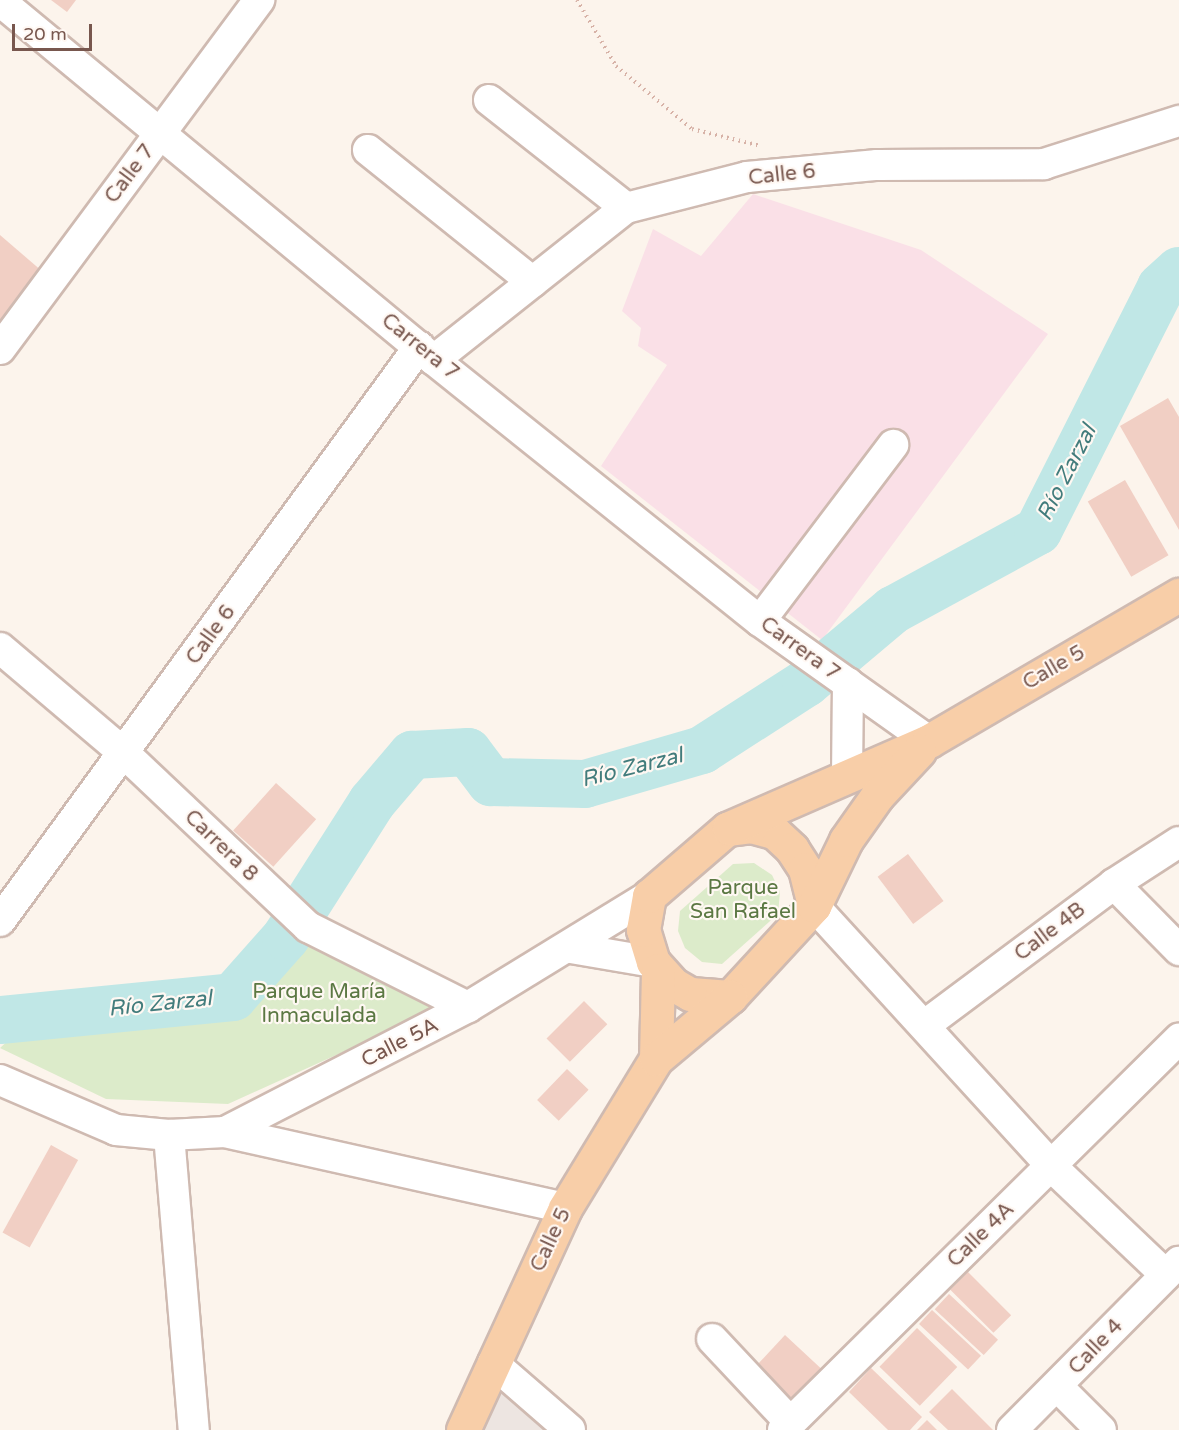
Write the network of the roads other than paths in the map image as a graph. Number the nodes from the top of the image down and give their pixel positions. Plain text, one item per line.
1 (259, 0) edge
2 (0, 1) edge
3 (489, 100) dead end
4 (1179, 121) edge
5 (160, 133) junction
6 (368, 150) dead end
7 (626, 208) junction
8 (532, 282) junction
9 (0, 349) edge
10 (427, 353) junction
11 (893, 445) dead end
12 (1179, 595) edge
13 (760, 621) junction
14 (0, 648) edge
15 (843, 680) junction
16 (929, 741) junction
17 (125, 754) junction
18 (847, 777) junction
19 (727, 829) junction
20 (1179, 842) edge
21 (1113, 884) junction
22 (649, 896) junction
23 (814, 906) junction
24 (0, 921) edge
25 (571, 948) junction
26 (1179, 950) edge
27 (656, 966) junction
28 (730, 997) junction
29 (468, 1007) junction
30 (925, 1025) junction
31 (1179, 1039) edge
32 (656, 1059) junction
33 (0, 1080) edge
34 (225, 1132) junction
35 (169, 1135) junction
36 (1051, 1166) junction
37 (565, 1208) junction
38 (1172, 1269) edge
39 (712, 1339) dead end
40 (493, 1363) junction
41 (1058, 1386) junction
42 (786, 1426) edge
43 (194, 1430) edge
44 (463, 1430) edge
45 (570, 1430) edge
46 (1012, 1430) edge
47 (1101, 1430) edge

1 - 5 street, Calle 7
2 - 5 street, Carrera 7
3 - 7 street
4 - 7 street, Calle 6
5 - 9 street, Calle 7
5 - 10 street, Carrera 7
6 - 8 street
7 - 8 street, Calle 6
8 - 10 street, Calle 6
10 - 13 street, Carrera 7
10 - 17 street, Calle 6
11 - 13 street
12 - 16 main road, Calle 5
13 - 15 street, Carrera 7
14 - 17 street, Carrera 8
15 - 16 street, Carrera 7
15 - 18 street, Carrera 7
16 - 18 main road, Calle 5
16 - 23 main road, Calle 5
17 - 24 street, Calle 6
17 - 29 street, Carrera 8
18 - 19 main road, Calle 5
19 - 22 main road
19 - 23 main road
20 - 21 street, Calle 4B
21 - 26 street
21 - 30 street, Calle 4B
22 - 25 street, Calle 5A
22 - 27 main road
23 - 28 main road
23 - 30 street
25 - 27 street
25 - 29 street, Calle 5A
27 - 28 main road
27 - 32 main road
28 - 32 main road, Calle 5
29 - 34 street, Calle 5A
30 - 36 street
31 - 36 street, Calle 4A
32 - 37 main road, Calle 5
33 - 35 street
34 - 35 street
34 - 37 street
35 - 43 street
36 - 38 street
36 - 42 street, Calle 4A
37 - 40 main road, Calle 5
38 - 41 street, Calle 4
39 - 42 street
40 - 44 main road, Calle 5
40 - 45 street
41 - 46 street, Calle 4
41 - 47 street

